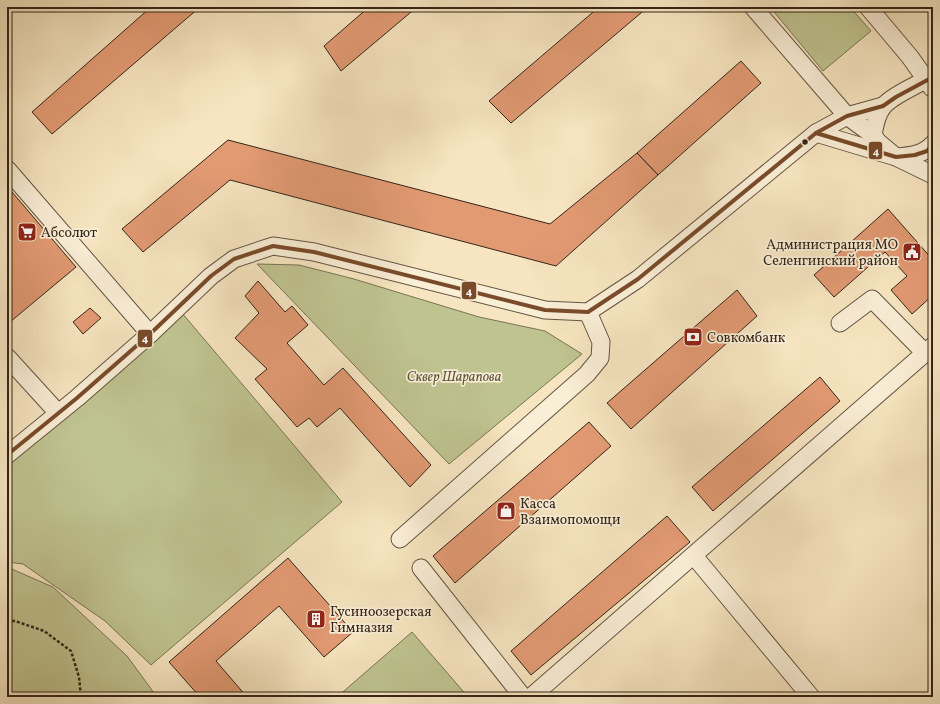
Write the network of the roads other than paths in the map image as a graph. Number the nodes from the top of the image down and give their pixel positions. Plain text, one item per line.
1 (752, 7) edge
2 (868, 7) edge
3 (931, 85) edge
4 (883, 106) junction
5 (847, 116) junction
6 (816, 133) junction
7 (873, 135) junction
8 (933, 144) edge
9 (896, 157) junction
10 (7, 169) edge
11 (933, 175) edge
12 (588, 312) junction
13 (840, 323) dead end
14 (150, 334) junction
15 (929, 350) edge
16 (7, 358) edge
17 (58, 413) junction
18 (7, 455) edge
19 (400, 539) dead end
20 (694, 556) junction
21 (421, 568) dead end
22 (523, 697) edge
23 (531, 697) edge
24 (811, 697) edge

1 - 5 street
2 - 3 street
3 - 4 street
4 - 5 street
4 - 7 street
5 - 6 street
5 - 7 street
6 - 9 street
6 - 12 street
7 - 9 street
8 - 9 street
9 - 11 street
10 - 14 street
12 - 14 street
12 - 19 street
13 - 15 street
14 - 17 street
15 - 20 street
16 - 17 street
17 - 18 street
20 - 23 street
20 - 24 street
21 - 22 street

